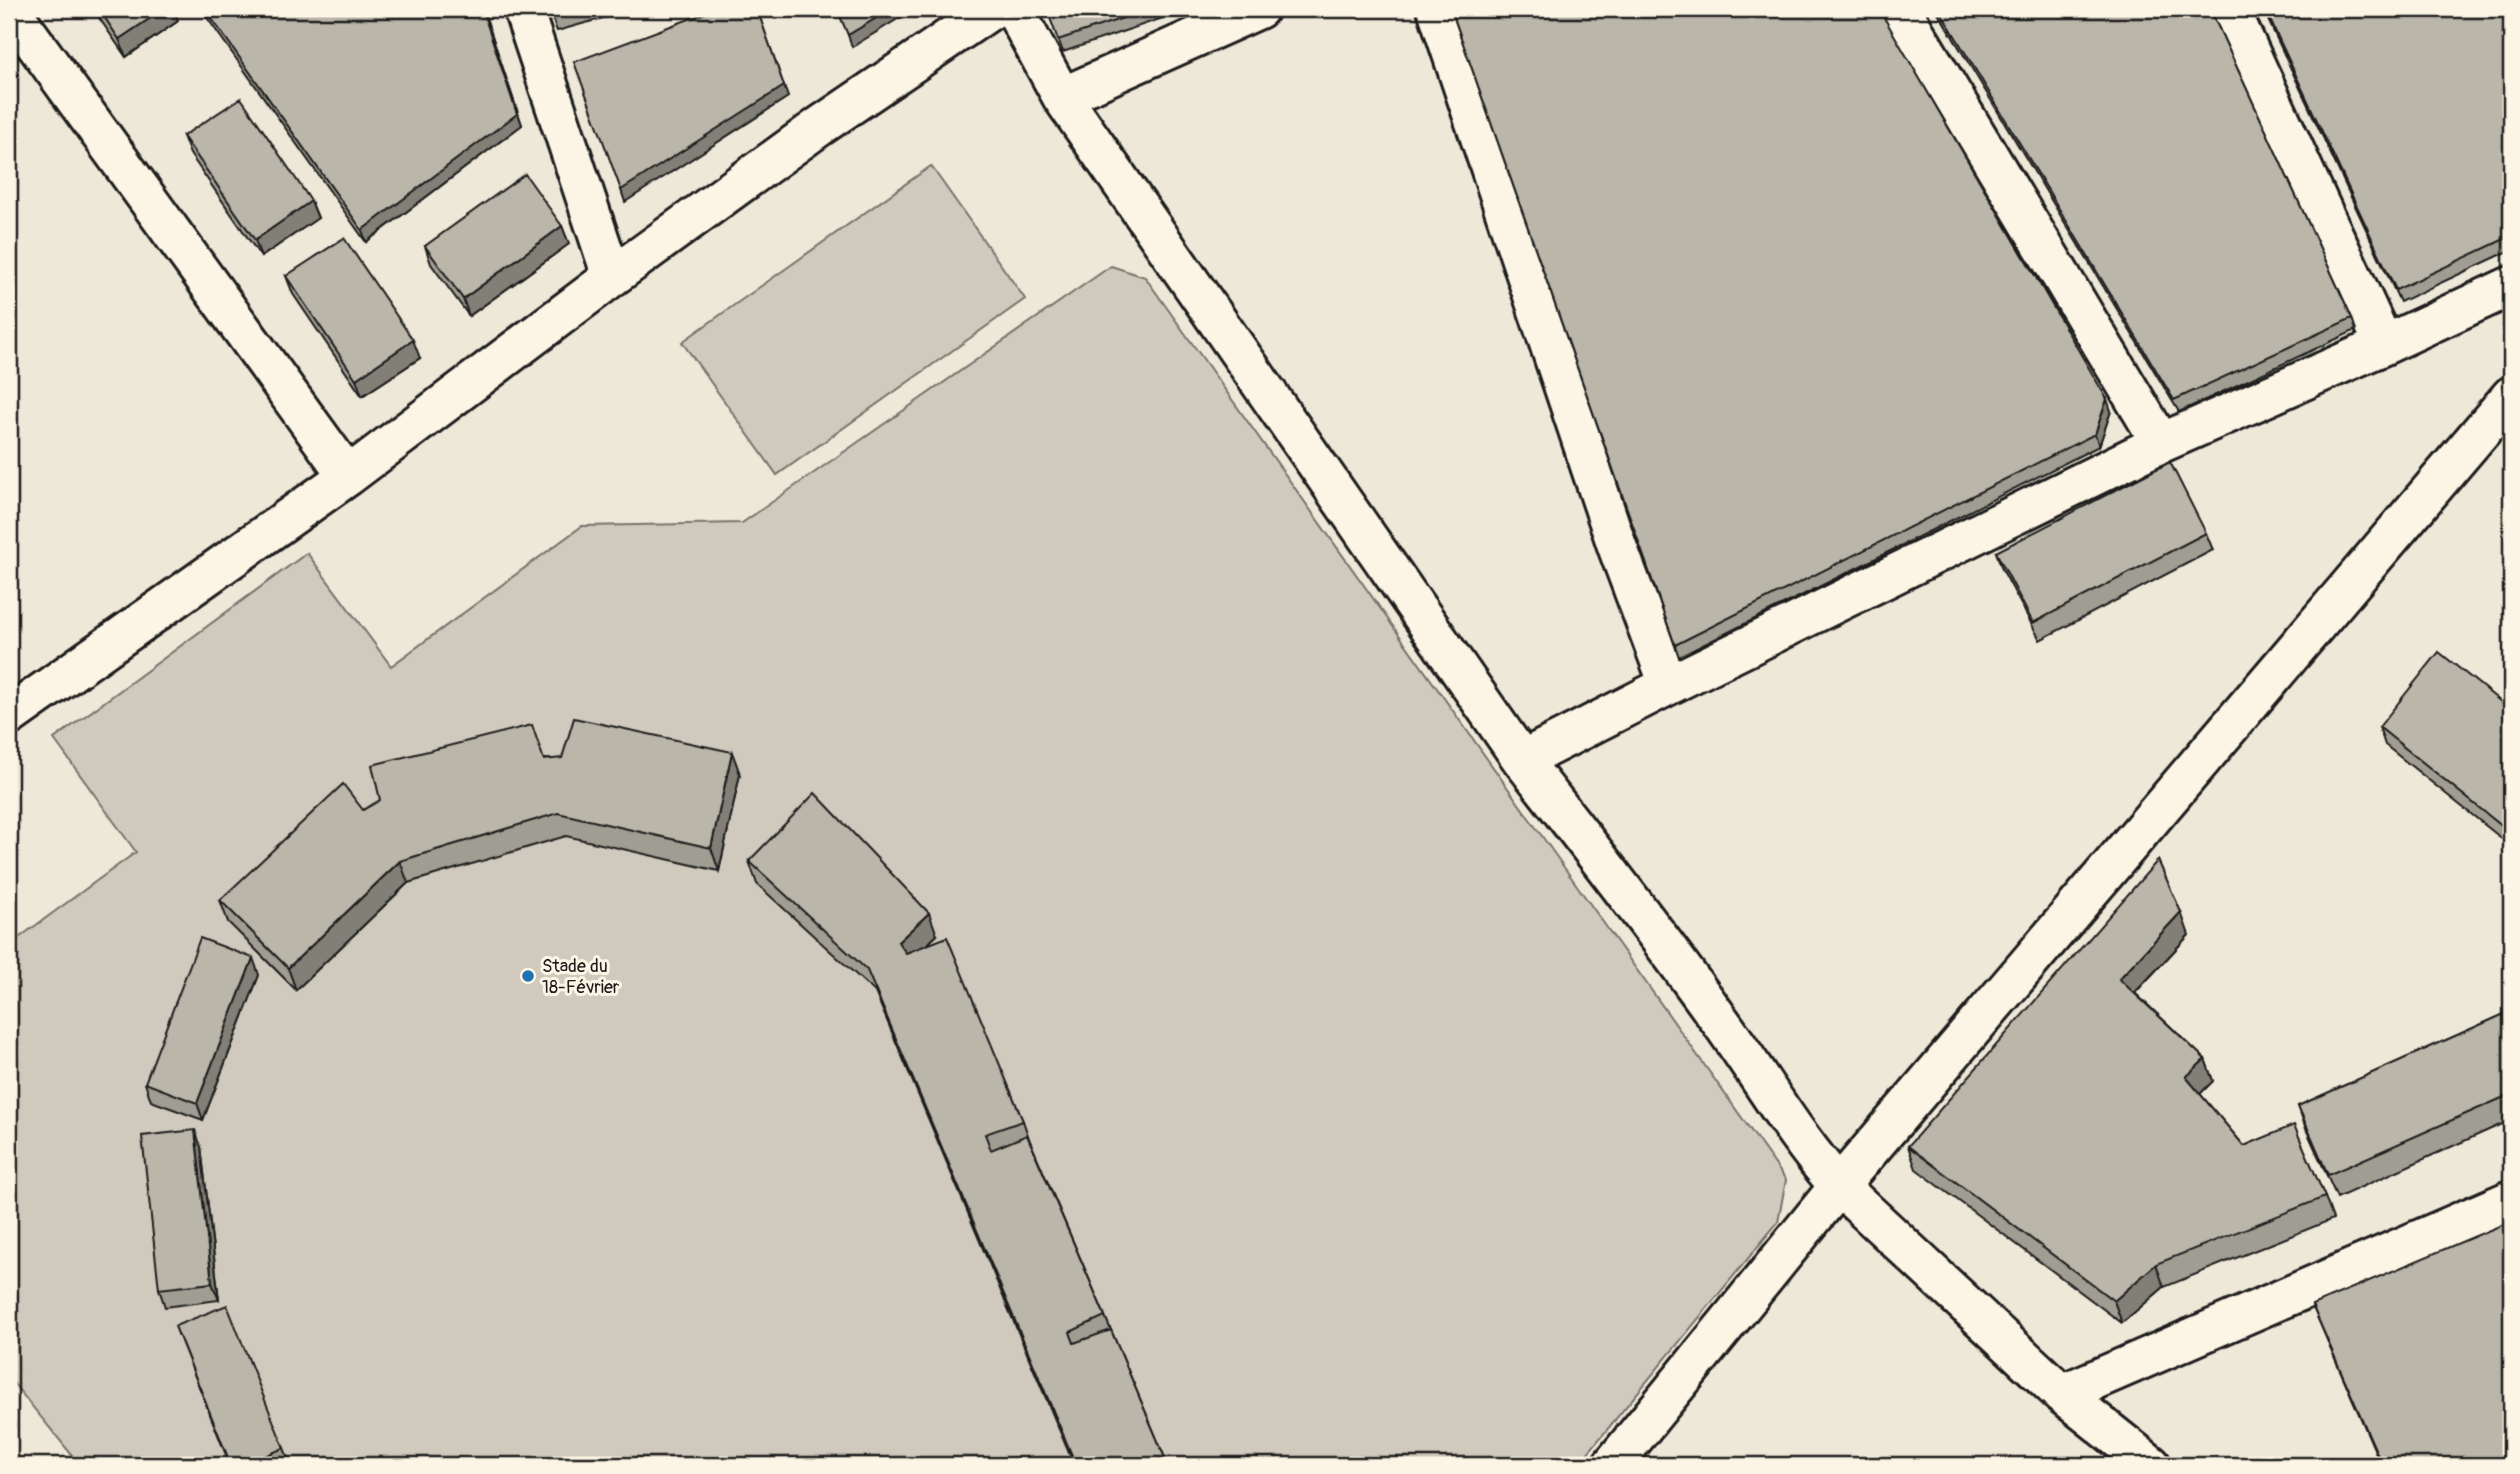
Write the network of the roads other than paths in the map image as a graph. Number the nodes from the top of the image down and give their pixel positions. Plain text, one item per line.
1 (10, 9) edge
2 (523, 9) edge
3 (992, 9) edge
4 (1014, 9) edge
5 (1259, 9) edge
6 (1437, 9) edge
7 (1901, 9) edge
8 (2230, 9) edge
9 (1062, 97) junction
10 (612, 277) junction
11 (2511, 286) edge
12 (2384, 345) junction
13 (2511, 396) edge
14 (2161, 443) junction
15 (348, 476) junction
16 (1669, 685) junction
17 (9, 716) edge
18 (1522, 760) junction
19 (1839, 1186) junction
20 (2511, 1200) edge
21 (2062, 1394) junction
22 (1612, 1465) edge
23 (2151, 1465) edge

1 - 15 street
2 - 10 street
3 - 10 street
4 - 9 street
5 - 9 street
6 - 16 street
7 - 14 street
8 - 12 street
9 - 18 street
10 - 15 street
11 - 12 street
12 - 14 street
13 - 19 street
14 - 16 street
15 - 17 street
16 - 18 street
18 - 19 street
19 - 21 street
19 - 22 street
20 - 21 street
21 - 23 street

